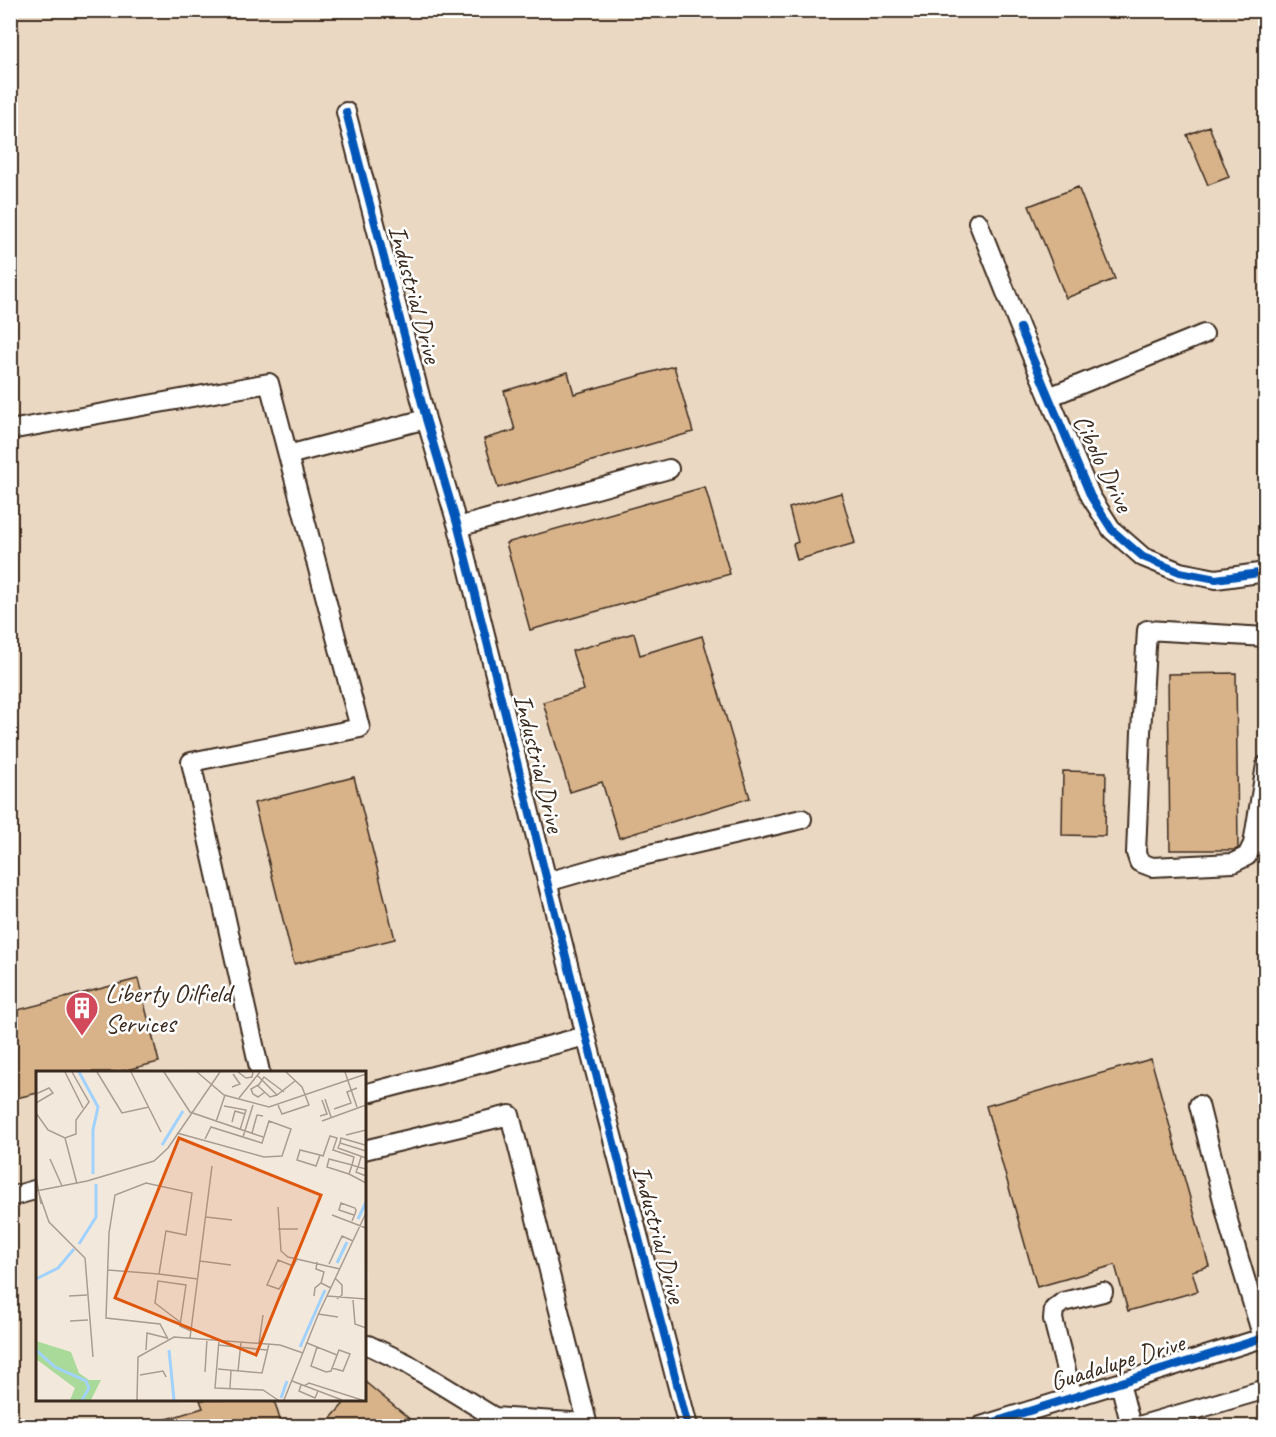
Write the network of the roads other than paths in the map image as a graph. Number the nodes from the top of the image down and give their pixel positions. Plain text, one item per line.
1 (346, 112) dead end
2 (978, 222) dead end
3 (1204, 334) dead end
4 (1049, 397) junction
5 (426, 419) junction
6 (10, 430) edge
7 (288, 454) junction
8 (669, 469) dead end
9 (458, 527) junction
10 (1266, 572) edge
11 (1266, 637) edge
12 (1266, 765) edge
13 (802, 819) dead end
14 (547, 882) junction
15 (586, 1036) junction
16 (260, 1071) edge
17 (366, 1093) edge
18 (1199, 1105) dead end
19 (366, 1150) edge
20 (36, 1190) edge
21 (10, 1197) edge
22 (1103, 1292) dead end
23 (1264, 1338) edge
24 (366, 1346) edge
25 (1120, 1383) junction
26 (1266, 1389) edge
27 (1073, 1398) junction
28 (587, 1425) edge
29 (688, 1426) edge
30 (981, 1426) edge
31 (1131, 1426) edge
32 (1139, 1426) edge

1 - 5 street, Industrial Drive
2 - 4 street, Cibolo Drive
3 - 4 street
4 - 10 street, Cibolo Drive
5 - 7 street
5 - 9 street, Industrial Drive
6 - 7 street
7 - 16 street
8 - 9 street
9 - 14 street, Industrial Drive
11 - 12 street
13 - 14 street
14 - 15 street, Industrial Drive
15 - 17 street
15 - 29 street, Industrial Drive
18 - 23 street
19 - 28 street
20 - 21 street
22 - 27 street
23 - 25 street, Guadalupe Drive
24 - 28 street
25 - 27 street, Guadalupe Drive
25 - 31 street
26 - 32 street
27 - 30 street, Guadalupe Drive

